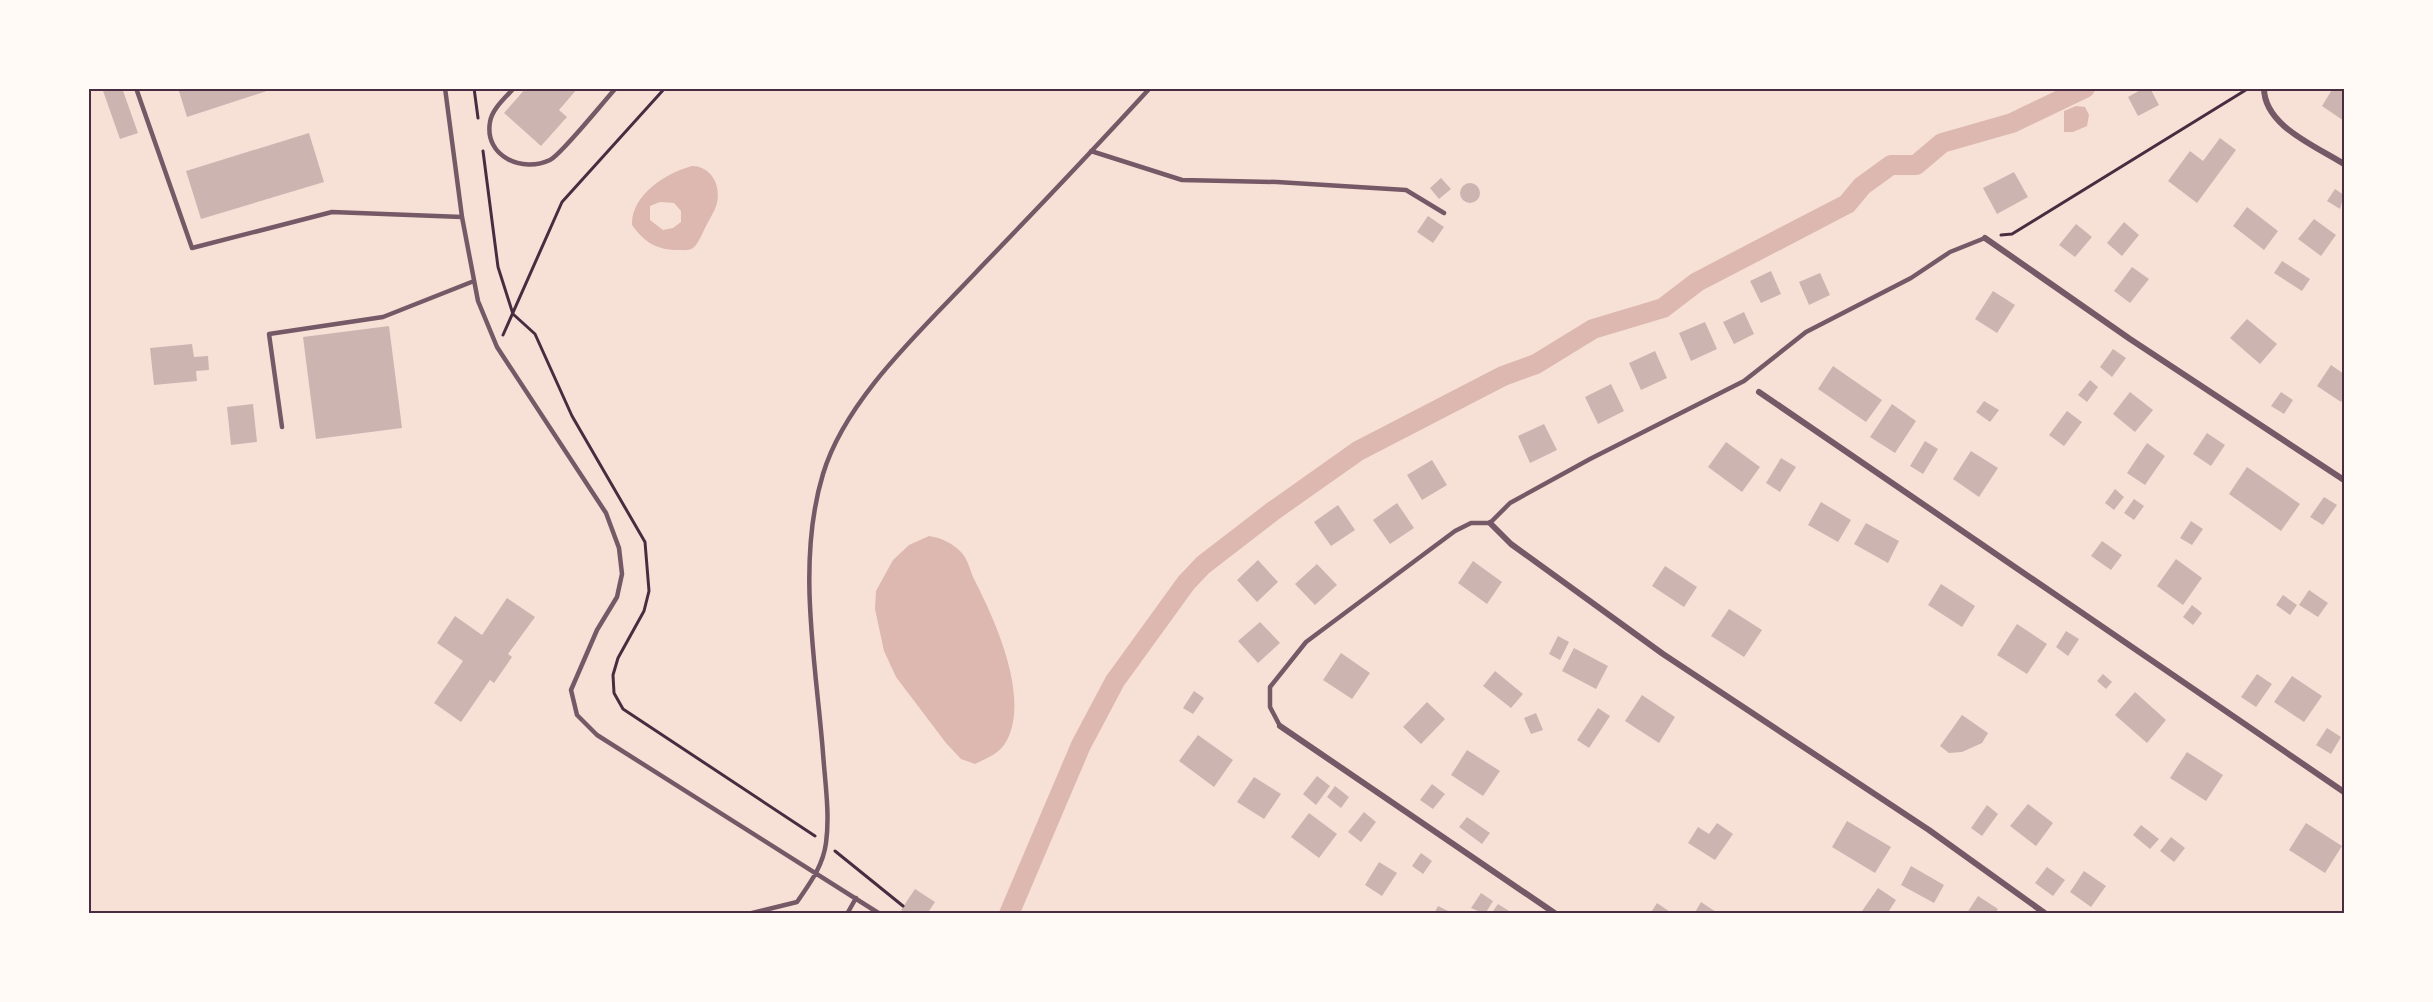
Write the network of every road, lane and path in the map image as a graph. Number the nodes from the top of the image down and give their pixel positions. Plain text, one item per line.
1 (136, 88) edge
2 (445, 88) edge
3 (474, 88) edge
4 (514, 88) edge
5 (616, 88) edge
6 (665, 88) edge
7 (1150, 88) edge
8 (2249, 88) edge
9 (2264, 88) edge
10 (479, 123) dead end
11 (482, 145) dead end
12 (1091, 151) junction
13 (2344, 164) edge
14 (1444, 213) dead end
15 (462, 217) junction
16 (1985, 238) junction
17 (474, 281) junction
18 (513, 315) junction
19 (497, 348) junction
20 (1759, 392) dead end
21 (282, 427) dead end
22 (2344, 480) edge
23 (1490, 523) junction
24 (1280, 726) joint
25 (2344, 792) edge
26 (826, 844) junction
27 (817, 872) junction
28 (856, 898) junction
29 (903, 906) dead end
30 (748, 914) edge
31 (847, 914) edge
32 (880, 914) edge
33 (1556, 914) edge
34 (2046, 914) edge

1 - 15 lane
2 - 15 lane
3 - 10 path
4 - 5 lane
6 - 18 path
7 - 12 lane
8 - 16 path
9 - 13 street
11 - 18 path
12 - 14 lane
12 - 26 lane
15 - 17 lane
16 - 22 street
16 - 23 lane
17 - 19 lane
17 - 21 lane
18 - 19 path
18 - 26 path
19 - 27 lane
20 - 25 street
23 - 24 lane
23 - 34 street
24 - 33 street
26 - 27 lane
26 - 29 path
27 - 28 lane
27 - 30 lane
28 - 31 lane
28 - 32 lane

